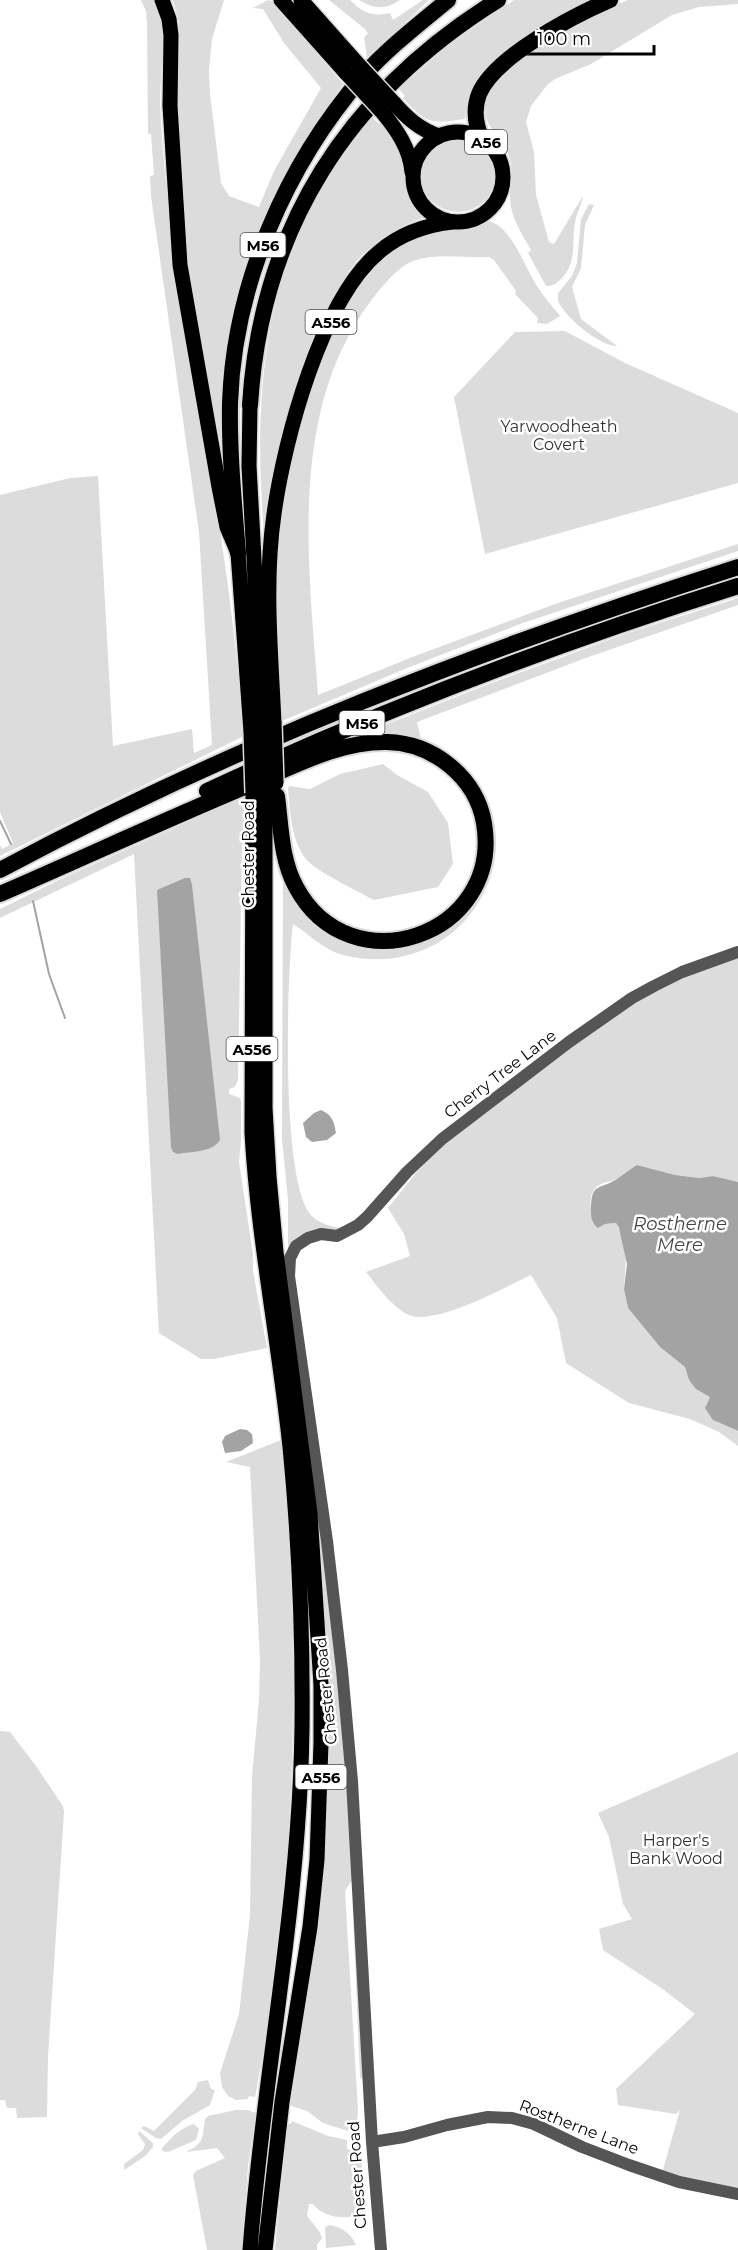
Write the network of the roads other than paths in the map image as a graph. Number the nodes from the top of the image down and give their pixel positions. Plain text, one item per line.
1 (162, 0) edge
2 (281, 0) edge
3 (301, 0) edge
4 (448, 0) edge
5 (498, 0) edge
6 (610, 0) edge
7 (352, 68) junction
8 (388, 107) junction
9 (439, 136) junction
10 (482, 139) junction
11 (412, 178) junction
12 (453, 222) junction
13 (250, 405) joint
14 (238, 553) junction
15 (738, 567) edge
16 (738, 586) edge
17 (263, 727) junction
18 (268, 790) junction
19 (0, 870) edge
20 (0, 893) edge
21 (738, 952) edge
22 (301, 1243) joint
23 (277, 1304) junction
24 (372, 2142) junction
25 (738, 2194) edge
26 (250, 2250) edge
27 (265, 2250) edge
28 (381, 2250) edge

1 - 14 highway, Chester Road
2 - 7 highway
3 - 7 highway
4 - 14 highway, M56
5 - 13 highway, M56
6 - 10 highway
7 - 8 highway, bridge
8 - 9 highway
8 - 11 highway
9 - 10 highway, A56
9 - 11 highway
10 - 12 highway, A56
11 - 12 highway
12 - 17 highway, A556
13 - 17 highway, Chester Road / A556
14 - 17 highway, Chester Road / A556
15 - 19 highway, M56
16 - 20 highway, M56
17 - 18 highway, A556, bridge
17 - 18 highway, Chester Road / A556, bridge
18 - 20 highway
18 - 23 highway, Chester Road / A556
18 - 23 highway, Chester Road / A556
21 - 22 street, Cherry Tree Lane
22 - 24 street, Chester Road
23 - 26 highway, A556
23 - 27 highway, A556
24 - 25 street, Rostherne Lane
24 - 28 street, Chester Road

